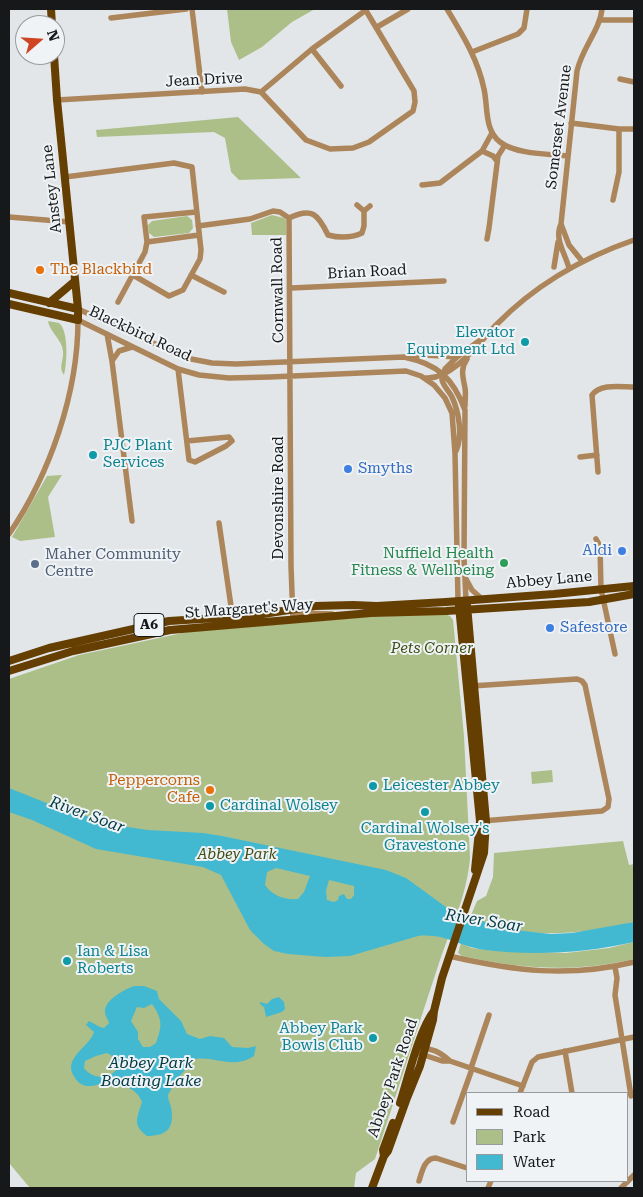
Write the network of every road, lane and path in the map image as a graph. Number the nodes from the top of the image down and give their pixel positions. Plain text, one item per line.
1 (186, 9) edge
2 (192, 9) edge
3 (408, 9) edge
4 (447, 9) edge
5 (527, 9) edge
6 (602, 9) edge
7 (366, 10) edge
8 (145, 11) edge
9 (110, 18) dead end
10 (601, 20) junction
11 (634, 20) edge
12 (377, 28) junction
13 (312, 49) junction
14 (472, 52) junction
15 (55, 65) edge
16 (620, 79) dead end
17 (634, 82) edge
18 (341, 86) dead end
19 (202, 92) junction
20 (261, 92) junction
21 (57, 100) junction
22 (571, 123) junction
23 (619, 129) junction
24 (634, 129) edge
25 (492, 133) junction
26 (505, 145) junction
27 (482, 151) junction
28 (567, 156) junction
29 (497, 161) junction
30 (65, 177) junction
31 (422, 185) dead end
32 (613, 200) dead end
33 (357, 205) dead end
34 (370, 206) dead end
35 (364, 211) junction
36 (196, 212) junction
37 (9, 217) edge
38 (290, 218) junction
39 (70, 222) junction
40 (561, 224) junction
41 (198, 226) junction
42 (199, 235) junction
43 (487, 238) dead end
44 (559, 240) junction
45 (634, 240) edge
46 (147, 242) junction
47 (582, 261) junction
48 (554, 268) dead end
49 (569, 268) junction
50 (133, 275) junction
51 (191, 275) junction
52 (76, 281) junction
53 (444, 281) dead end
54 (290, 288) junction
55 (224, 292) dead end
56 (9, 293) edge
57 (49, 302) junction
58 (118, 302) dead end
59 (9, 304) edge
60 (78, 309) junction
61 (78, 320) junction
62 (107, 334) junction
63 (483, 339) junction
64 (132, 347) junction
65 (470, 353) junction
66 (404, 357) junction
67 (456, 357) junction
68 (112, 361) junction
69 (291, 362) junction
70 (178, 369) junction
71 (443, 375) junction
72 (291, 376) junction
73 (424, 378) junction
74 (634, 387) edge
75 (465, 410) junction
76 (187, 441) junction
77 (455, 453) junction
78 (597, 455) junction
79 (580, 457) dead end
80 (598, 472) dead end
81 (455, 488) junction
82 (464, 488) junction
83 (132, 521) dead end
84 (219, 524) dead end
85 (9, 534) edge
86 (596, 539) dead end
87 (465, 577) junction
88 (634, 586) edge
89 (601, 589) junction
90 (634, 594) edge
91 (482, 599) junction
92 (603, 600) junction
93 (462, 601) junction
94 (293, 609) junction
95 (463, 609) junction
96 (342, 616) junction
97 (293, 620) junction
98 (233, 621) junction
99 (615, 654) dead end
100 (9, 661) edge
101 (9, 672) edge
102 (472, 686) junction
103 (483, 821) junction
104 (449, 956) junction
105 (634, 962) edge
106 (615, 967) junction
107 (489, 1015) dead end
108 (634, 1037) edge
109 (622, 1039) junction
110 (422, 1051) junction
111 (565, 1051) junction
112 (472, 1069) junction
113 (523, 1086) junction
114 (520, 1092) edge
115 (572, 1092) edge
116 (631, 1096) dead end
117 (453, 1122) dead end
118 (466, 1168) edge
119 (419, 1181) dead end
120 (372, 1188) edge

1 - 8 street
2 - 19 street
3 - 12 street
4 - 14 street
5 - 14 street
6 - 10 street, Somerset Avenue
7 - 12 street, Jean Drive
7 - 13 street
8 - 9 street
10 - 11 street
10 - 22 street, Somerset Avenue
12 - 20 street, Jean Drive
13 - 18 street
13 - 20 street
14 - 25 street
15 - 21 main road, Anstey Lane
16 - 17 street
19 - 20 street, Jean Drive
19 - 21 street, Jean Drive
21 - 30 main road, Anstey Lane
22 - 23 street
22 - 28 street, Somerset Avenue
23 - 24 street
23 - 32 street
25 - 26 street
25 - 27 street
26 - 28 street
26 - 29 street
27 - 29 street
27 - 31 street
28 - 40 street, Somerset Avenue
29 - 43 street
30 - 36 street
30 - 39 main road, Anstey Lane
33 - 35 street
34 - 35 street
35 - 38 street
36 - 41 street
36 - 46 street
37 - 39 street
38 - 41 street
38 - 54 street, Cornwall Road
39 - 52 main road, Anstey Lane
40 - 44 street, Somerset Avenue
40 - 47 street, Somerset Avenue
41 - 42 street
42 - 46 street
42 - 51 street
44 - 48 street, Somerset Avenue
44 - 49 street, Somerset Avenue
45 - 47 street
46 - 50 street
47 - 49 street
49 - 63 street
50 - 51 street
50 - 58 street
51 - 55 street
52 - 57 main road
52 - 60 main road, Anstey Lane
53 - 54 street, Brian Road
54 - 69 street, Cornwall Road
56 - 57 main road, Blackbird Road
57 - 60 main road, Blackbird Road
59 - 61 main road, Blackbird Road
60 - 61 main road, Anstey Lane
60 - 69 street, Blackbird Road
61 - 62 street, Blackbird Road
61 - 85 street
62 - 64 street, Blackbird Road
62 - 68 street
63 - 65 street
63 - 67 street
64 - 68 street
64 - 70 street, Blackbird Road
65 - 71 street
65 - 75 street
66 - 67 street
66 - 69 street, Blackbird Road
66 - 71 street, Blackbird Road
67 - 71 street
68 - 83 street
69 - 72 street
70 - 72 street, Blackbird Road
70 - 76 street
71 - 73 street
71 - 75 street, Blackbird Road
71 - 77 street, Blackbird Road
72 - 73 street, Blackbird Road
72 - 94 street, Devonshire Road
73 - 77 street, Blackbird Road
74 - 78 street
75 - 82 street, Blackbird Road
76 - 76 street
77 - 81 street, Blackbird Road
78 - 79 street
78 - 80 street
81 - 82 street
81 - 93 street, Blackbird Road
82 - 87 street, Blackbird Road
84 - 98 street
86 - 89 street
87 - 91 street
87 - 93 street, Blackbird Road
88 - 89 main road, Abbey Lane / A6
89 - 91 main road, Abbey Lane / A6
89 - 92 street
90 - 92 main road, Abbey Lane / A6
91 - 93 main road, Abbey Lane / A6
92 - 95 main road, Abbey Lane / A6
92 - 99 street
93 - 94 main road, St Margaret's Way / A6
93 - 95 main road, Abbey Park Road
94 - 96 street
94 - 97 street, Devonshire Road
94 - 98 main road, St Margaret's Way / A6
95 - 96 main road, St Margaret's Way / A6
95 - 102 main road, Abbey Park Road
96 - 97 main road, St Margaret's Way / A6
97 - 98 main road, St Margaret's Way / A6
98 - 100 main road, St Margaret's Way / A6
98 - 101 main road, St Margaret's Way / A6
102 - 103 main road, Abbey Park Road
102 - 103 street
103 - 104 main road, Abbey Park Road
104 - 106 street
104 - 110 main road, Abbey Park Road
105 - 106 street
106 - 109 street
107 - 112 street
108 - 109 street
109 - 111 street
109 - 116 street
110 - 112 street
110 - 120 main road, Abbey Park Road
111 - 113 street
111 - 115 street
112 - 113 street
112 - 117 street
113 - 114 street
118 - 119 street

